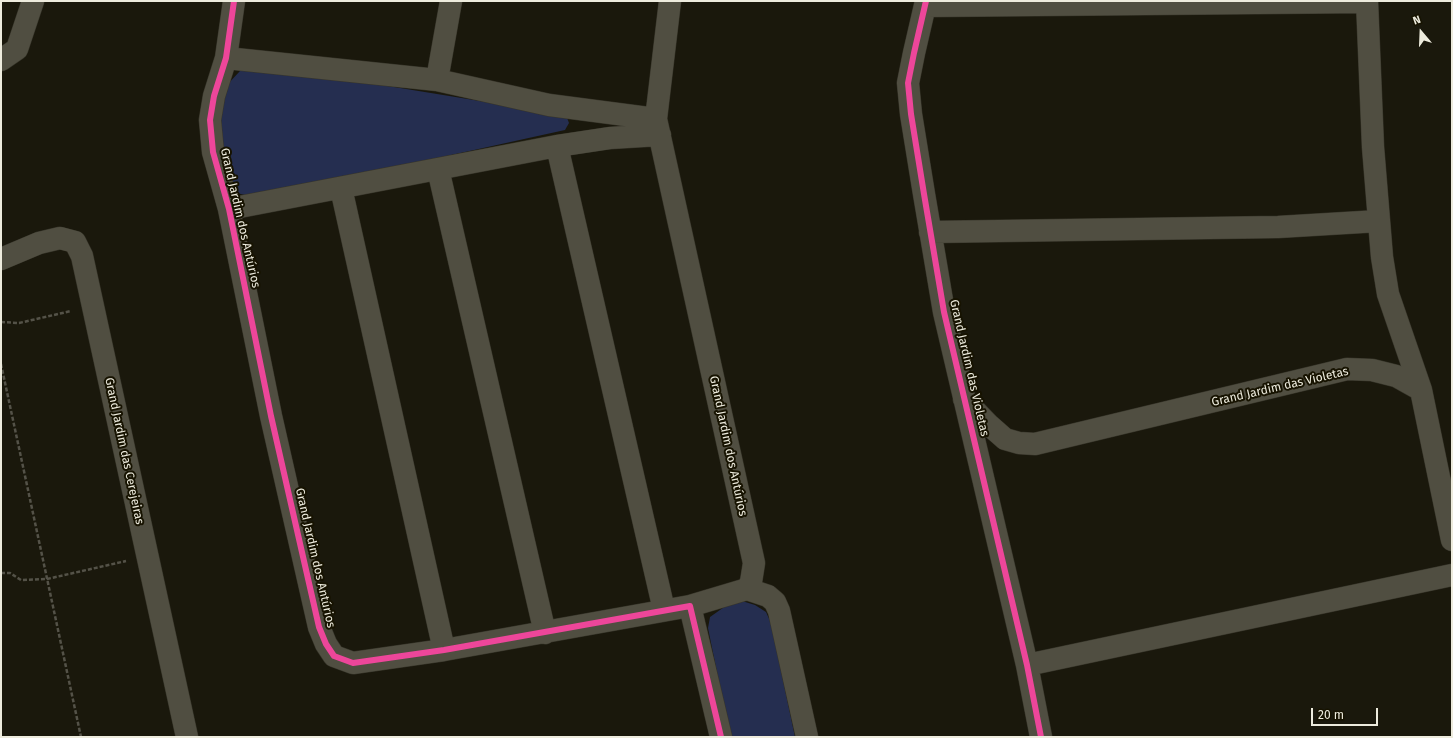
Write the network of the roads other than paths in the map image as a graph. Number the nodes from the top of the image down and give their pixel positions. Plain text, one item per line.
1 (33, 1) edge
2 (234, 1) edge
3 (451, 1) edge
4 (670, 1) edge
5 (1367, 1) edge
6 (926, 4) edge
7 (226, 58) junction
8 (1, 60) edge
9 (437, 80) junction
10 (658, 127) junction
11 (557, 146) junction
12 (438, 169) junction
13 (341, 188) junction
14 (229, 209) junction
15 (1378, 221) junction
16 (930, 232) junction
17 (1, 259) edge
18 (1421, 390) junction
19 (964, 398) junction
20 (1452, 540) edge
21 (1452, 575) edge
22 (747, 588) junction
23 (690, 606) junction
24 (664, 610) junction
25 (545, 633) junction
26 (444, 650) junction
27 (1028, 665) junction
28 (187, 737) edge
29 (721, 737) edge
30 (807, 737) edge
31 (1041, 737) edge

1 - 8 street
2 - 7 street, Grand Jardim dos Antúrios
3 - 9 street
4 - 10 street, Grand Jardim dos Antúrios
5 - 6 street, Grand Jardim das Violetas
5 - 15 street, Grand Jardim das Violetas
6 - 16 street, Grand Jardim das Violetas
7 - 9 street
7 - 14 street, Grand Jardim dos Antúrios
9 - 10 street
10 - 11 street, Grand Jardim dos Antúrios
10 - 22 street, Grand Jardim dos Antúrios
11 - 12 street, Grand Jardim dos Antúrios
11 - 24 street
12 - 13 street, Grand Jardim dos Antúrios
12 - 25 street
13 - 14 street, Grand Jardim dos Antúrios
13 - 26 street
14 - 26 street, Grand Jardim dos Antúrios
15 - 16 street
15 - 18 street, Grand Jardim das Violetas
16 - 19 street, Grand Jardim das Violetas
17 - 28 street, Grand Jardim das Cerejeiras
18 - 19 street, Grand Jardim das Violetas
18 - 20 street, Grand Jardim das Violetas
19 - 27 street, Grand Jardim das Violetas
21 - 27 street
22 - 23 street, Grand Jardim dos Antúrios
22 - 30 street
23 - 24 street, Grand Jardim dos Antúrios
23 - 29 street
24 - 25 street, Grand Jardim dos Antúrios
25 - 26 street, Grand Jardim dos Antúrios
27 - 31 street, Grand Jardim das Violetas

